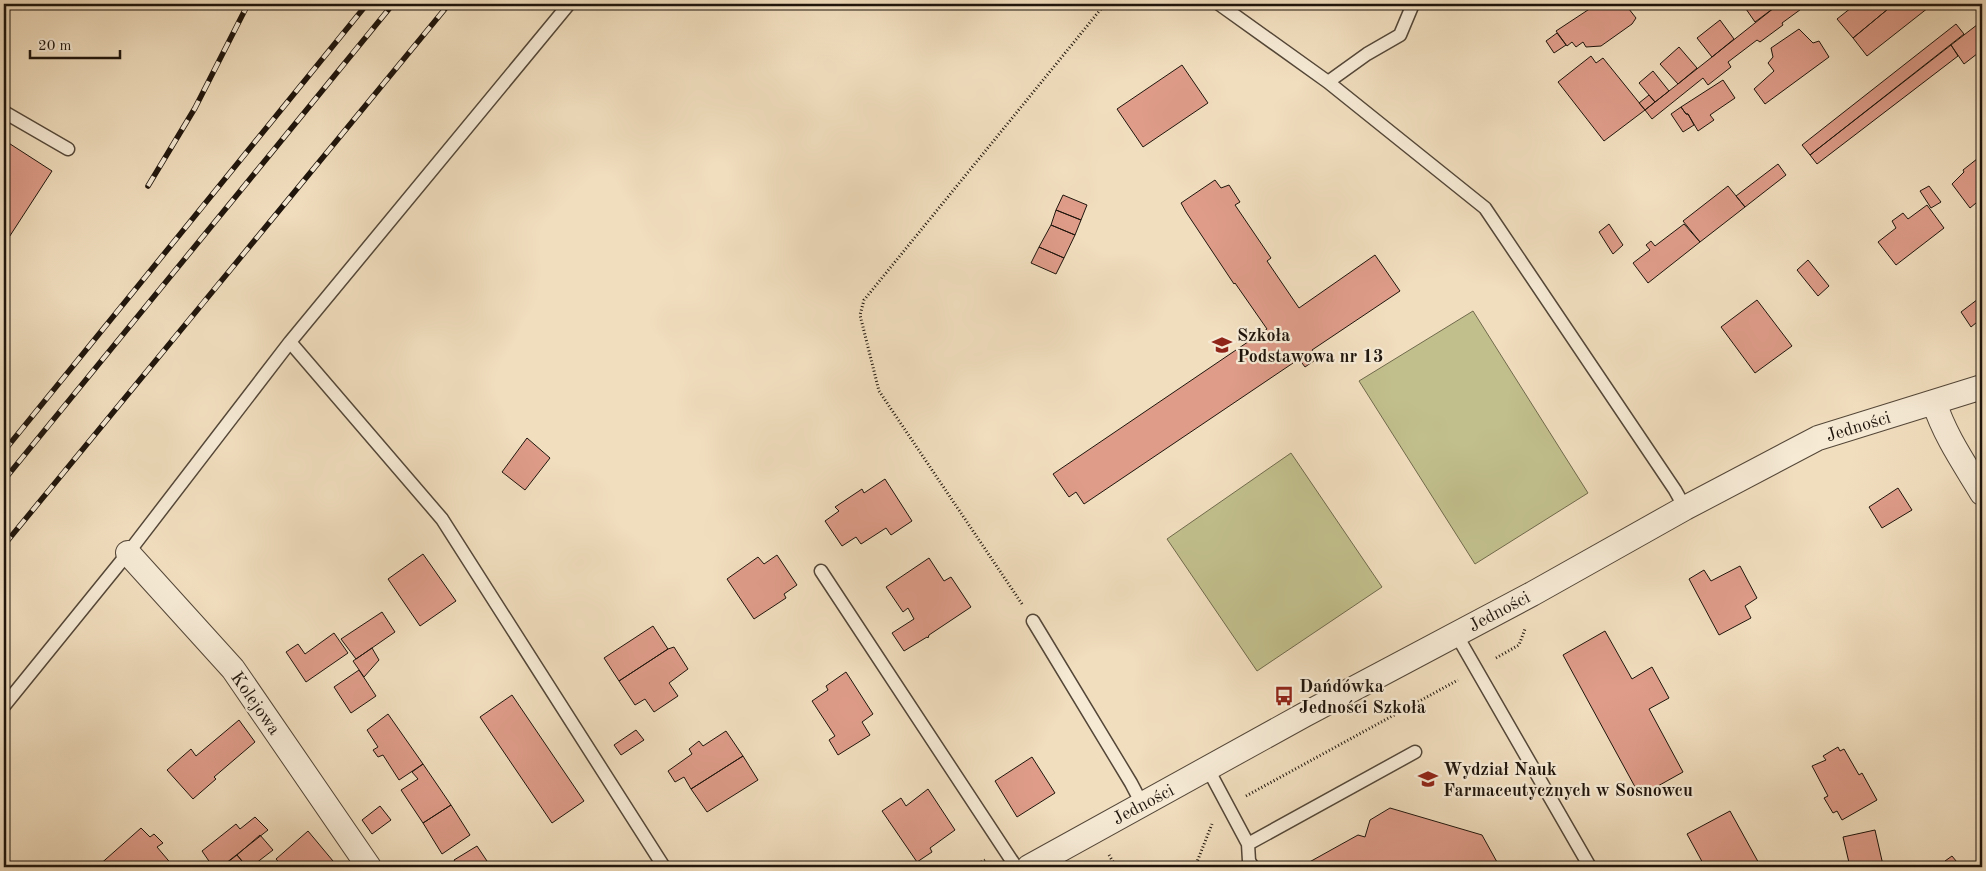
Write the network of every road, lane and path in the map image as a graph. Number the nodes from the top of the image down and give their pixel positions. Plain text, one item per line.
1 (569, 4) edge
2 (1105, 4) edge
3 (1219, 4) edge
4 (1413, 4) edge
5 (1328, 82) junction
6 (4, 112) edge
7 (68, 150) dead end
8 (290, 342) junction
9 (1982, 387) edge
10 (1934, 402) junction
11 (1982, 493) edge
12 (1685, 508) junction
13 (128, 552) junction
14 (821, 571) dead end
15 (1033, 621) joint
16 (1528, 621) dead end
17 (1456, 634) junction
18 (1476, 670) junction
19 (4, 706) edge
20 (1414, 752) dead end
21 (1208, 769) junction
22 (1142, 804) junction
23 (1227, 806) junction
24 (1248, 844) junction
25 (369, 867) edge
26 (664, 867) edge
27 (1016, 867) edge
28 (1028, 867) edge
29 (1195, 867) edge
30 (1253, 867) edge
31 (1590, 867) edge

1 - 8 lane
2 - 15 path
3 - 5 lane
4 - 5 lane
5 - 12 lane
6 - 7 lane
8 - 13 lane
8 - 26 lane
9 - 10 street, Jedności
10 - 11 street
10 - 12 street, Jedności
12 - 17 street, Jedności
13 - 19 lane
13 - 25 street, Kolejowa
14 - 27 lane
15 - 22 lane
16 - 18 path
17 - 18 lane
17 - 21 street, Jedności
18 - 23 path
18 - 31 lane
20 - 24 lane
21 - 22 street, Jedności
21 - 23 lane
22 - 28 street, Jedności
23 - 24 lane
23 - 29 path
24 - 30 lane

